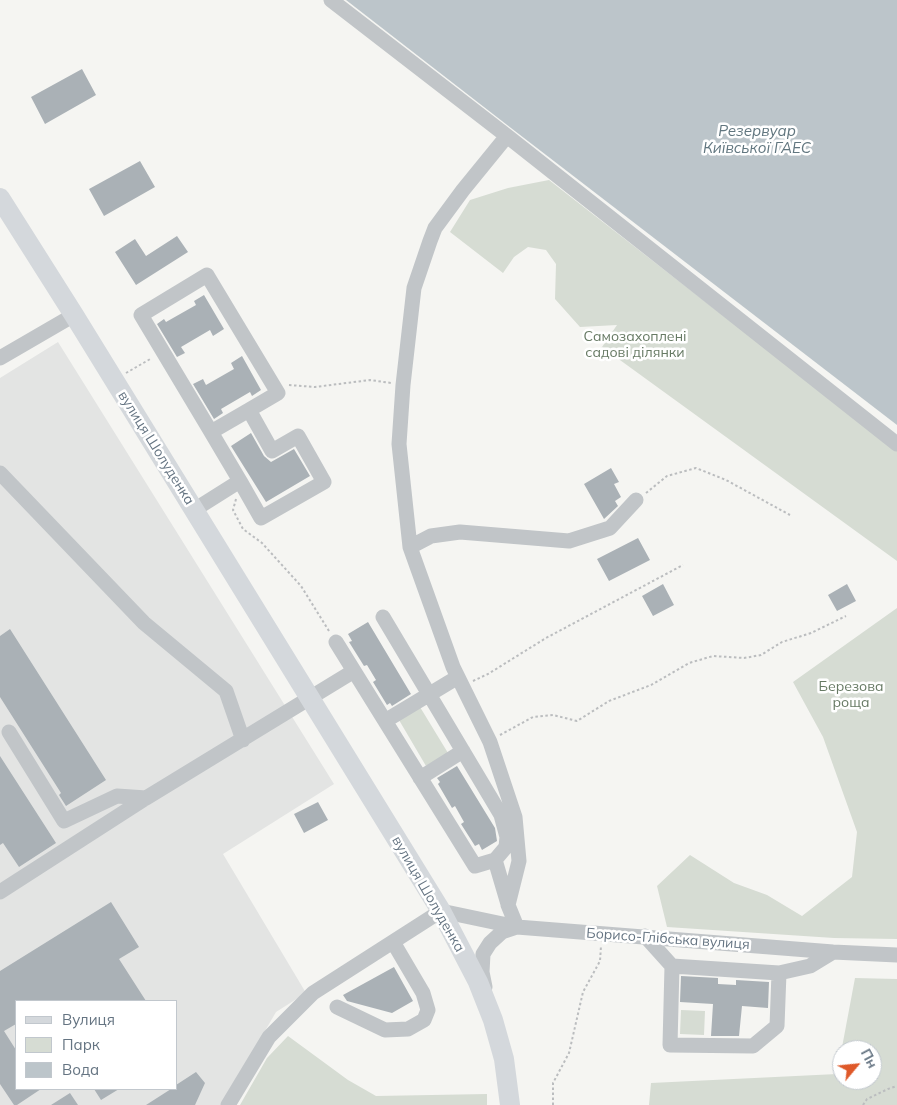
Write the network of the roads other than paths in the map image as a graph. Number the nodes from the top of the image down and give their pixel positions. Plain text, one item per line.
1 (331, 0) edge
2 (507, 136) junction
3 (0, 198) edge
4 (74, 315) junction
5 (0, 358) edge
6 (249, 410) junction
7 (211, 432) junction
8 (897, 444) edge
9 (0, 473) edge
10 (240, 481) junction
11 (636, 500) road end
12 (194, 510) junction
13 (410, 547) junction
14 (383, 617) dead end
15 (336, 642) road end
16 (354, 671) junction
17 (460, 682) junction
18 (429, 694) junction
19 (309, 699) junction
20 (385, 721) junction
21 (9, 732) dead end
22 (243, 740) junction
23 (463, 752) junction
24 (420, 778) junction
25 (146, 798) junction
26 (495, 860) junction
27 (0, 892) edge
28 (508, 905) junction
29 (441, 911) junction
30 (517, 927) junction
31 (645, 936) junction
32 (393, 942) junction
33 (833, 952) junction
34 (897, 955) edge
35 (672, 966) junction
36 (779, 973) junction
37 (337, 1008) dead end
38 (494, 1020) junction
39 (228, 1105) edge
40 (510, 1105) edge

1 - 2 street
2 - 8 street
2 - 13 street
3 - 4 main road, вулиця Шолуденка
4 - 5 street
4 - 12 main road, вулиця Шолуденка
6 - 7 street
6 - 7 street
6 - 10 street
7 - 10 street
9 - 22 street
10 - 12 street
11 - 13 street
12 - 19 main road, вулиця Шолуденка
13 - 17 street
14 - 18 street
15 - 16 street
16 - 19 street
16 - 20 street
17 - 18 street
17 - 28 street
18 - 20 street
18 - 23 street
19 - 22 street
19 - 29 main road, вулиця Шолуденка
20 - 24 street
21 - 25 street
22 - 25 street
23 - 24 street
23 - 26 street
24 - 26 street
25 - 27 street
26 - 28 street
28 - 30 street
29 - 30 street, Борисо-Глібська вулиця
29 - 32 street
29 - 38 main road, вулиця Шолуденка
30 - 31 street, Борисо-Глібська вулиця
30 - 38 street
31 - 33 street, Борисо-Глібська вулиця
31 - 35 street
32 - 37 street
32 - 39 street
33 - 34 street, Борисо-Глібська вулиця
33 - 36 street
35 - 36 street
35 - 36 street
38 - 40 main road, вулиця Шолуденка

